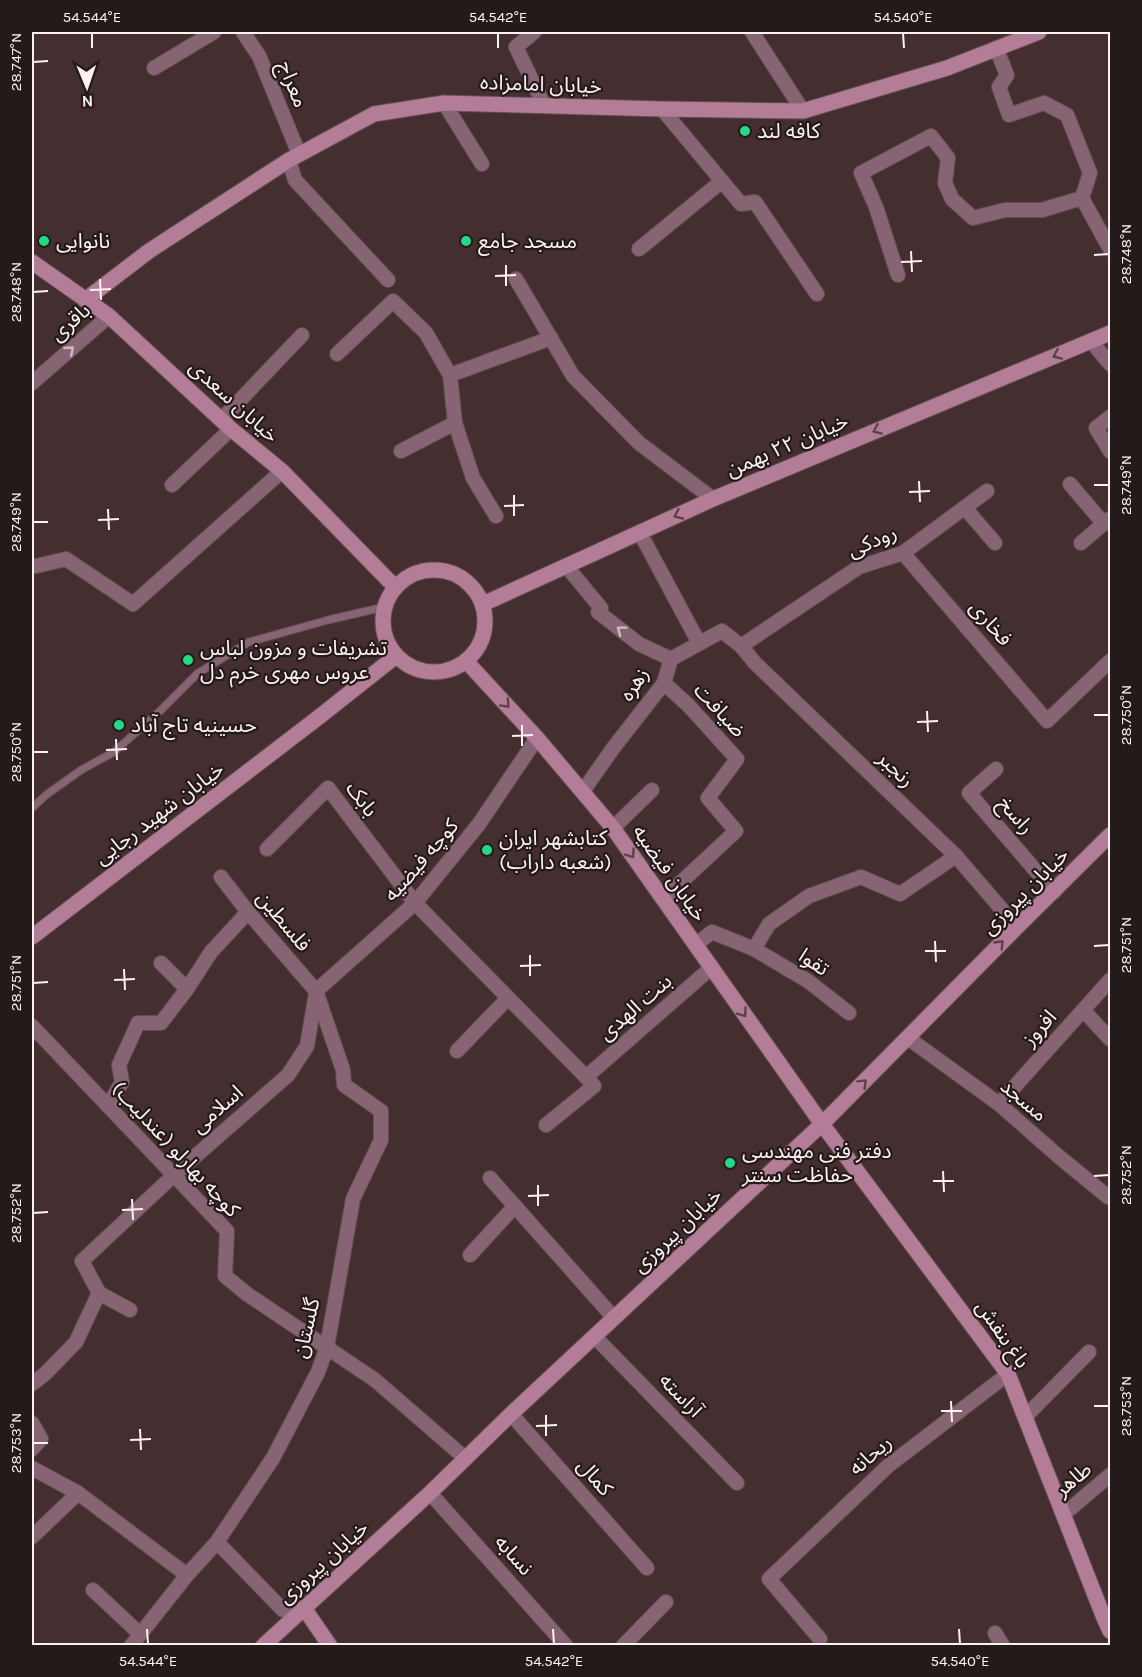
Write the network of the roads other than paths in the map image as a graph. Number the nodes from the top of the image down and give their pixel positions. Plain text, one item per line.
1 (214, 32) edge
2 (243, 32) edge
3 (534, 32) edge
4 (752, 32) edge
5 (1039, 32) edge
6 (996, 48) junction
7 (154, 68) dead end
8 (444, 103) junction
9 (544, 105) junction
10 (663, 109) junction
11 (803, 111) junction
12 (294, 157) junction
13 (482, 164) dead end
14 (722, 181) junction
15 (1082, 198) junction
16 (639, 249) dead end
17 (1110, 249) edge
18 (32, 262) edge
19 (898, 274) dead end
20 (516, 279) dead end
21 (388, 280) dead end
22 (817, 294) dead end
23 (85, 300) junction
24 (109, 316) junction
25 (1110, 333) edge
26 (302, 335) dead end
27 (551, 339) junction
28 (1091, 341) junction
29 (337, 354) dead end
30 (1110, 364) edge
31 (450, 375) junction
32 (32, 383) edge
33 (1110, 417) edge
34 (455, 423) junction
35 (226, 424) junction
36 (1110, 450) edge
37 (401, 451) dead end
38 (282, 471) junction
39 (1070, 484) dead end
40 (172, 486) dead end
41 (987, 491) dead end
42 (713, 499) junction
43 (965, 508) junction
44 (496, 516) dead end
45 (1107, 521) edge
46 (640, 533) junction
47 (995, 543) dead end
48 (1081, 543) dead end
49 (903, 553) junction
50 (32, 566) edge
51 (567, 567) junction
52 (395, 587) junction
53 (483, 604) junction
54 (384, 608) junction
55 (699, 644) junction
56 (741, 646) junction
57 (396, 656) junction
58 (671, 659) junction
59 (1110, 660) edge
60 (466, 661) junction
61 (664, 683) junction
62 (537, 738) junction
63 (996, 768) dead end
64 (652, 790) dead end
65 (583, 791) junction
66 (32, 808) edge
67 (613, 828) junction
68 (1110, 835) edge
69 (267, 849) dead end
70 (956, 856) junction
71 (221, 877) dead end
72 (1054, 892) junction
73 (663, 899) junction
74 (415, 903) junction
75 (248, 912) junction
76 (1017, 927) junction
77 (32, 937) edge
78 (695, 945) junction
79 (753, 949) junction
80 (161, 963) dead end
81 (711, 968) junction
82 (1110, 980) edge
83 (187, 989) junction
84 (316, 991) junction
85 (508, 998) junction
86 (1083, 1010) junction
87 (849, 1013) dead end
88 (32, 1026) edge
89 (908, 1038) junction
90 (1110, 1039) edge
91 (457, 1051) dead end
92 (586, 1077) junction
93 (999, 1104) junction
94 (108, 1106) junction
95 (822, 1124) junction
96 (546, 1125) dead end
97 (174, 1175) junction
98 (490, 1178) dead end
99 (1110, 1196) edge
100 (515, 1206) junction
101 (470, 1256) dead end
102 (99, 1293) junction
103 (130, 1310) dead end
104 (614, 1318) junction
105 (594, 1336) junction
106 (327, 1347) junction
107 (1089, 1352) dead end
108 (1008, 1374) junction
109 (32, 1384) edge
110 (511, 1414) junction
111 (1025, 1417) junction
112 (32, 1423) edge
113 (32, 1449) edge
114 (465, 1458) junction
115 (32, 1468) edge
116 (1110, 1475) edge
117 (737, 1483) dead end
118 (78, 1493) junction
119 (430, 1493) junction
120 (1063, 1515) junction
121 (32, 1537) edge
122 (217, 1542) junction
123 (647, 1568) dead end
124 (187, 1575) junction
125 (93, 1590) dead end
126 (666, 1602) dead end
127 (304, 1608) junction
128 (1108, 1621) edge
129 (995, 1633) dead end
130 (140, 1634) junction
131 (820, 1638) dead end
132 (131, 1646) edge
133 (263, 1646) edge
134 (330, 1646) edge
135 (566, 1646) edge
136 (623, 1646) edge
137 (1003, 1646) edge

1 - 7 street
2 - 12 street, معراج
3 - 9 street
4 - 11 street
5 - 6 main road, خیابان امامزاده
6 - 11 main road, خیابان امامزاده
6 - 15 street
8 - 9 main road, خیابان امامزاده
8 - 12 main road, خیابان امامزاده
8 - 13 street
9 - 10 main road, خیابان امامزاده
10 - 11 main road, خیابان امامزاده
10 - 14 street
12 - 21 street, معراج
12 - 23 main road, خیابان امامزاده
14 - 16 street
14 - 22 street
15 - 17 street
15 - 19 street
18 - 23 main road, خیابان سعدی
20 - 27 street
23 - 24 main road, خیابان سعدی
32 -> 24 street, باقری
24 - 35 main road, خیابان سعدی
25 - 28 main road, خیابان ۲۲ بهمن
26 - 35 street
27 - 31 street
27 - 42 street
28 - 30 street
28 -> 42 main road, خیابان ۲۲ بهمن
29 - 31 street
31 - 34 street
33 - 36 street
34 - 37 street
34 - 44 street
35 - 38 main road, خیابان سعدی
35 - 40 street
38 - 50 street
38 - 52 main road, خیابان سعدی
39 - 45 street
41 - 43 street, رودکی
42 -> 46 main road, خیابان ۲۲ بهمن
43 - 47 street
43 - 49 street, رودکی
45 - 48 street
46 - 51 main road, خیابان ۲۲ بهمن
46 - 55 street
49 - 56 street, رودکی
49 - 59 street, فخاری
51 - 53 main road, خیابان ۲۲ بهمن
58 -> 51 street, زهره
52 - 53 main road
52 - 54 main road
53 - 60 main road
54 - 57 main road
54 - 66 lane
55 - 56 street
55 - 58 street
56 - 70 street, رنجبر
57 - 60 main road
57 - 77 main road, خیابان شهید رجایی
58 - 61 street, زهره
60 -> 62 main road, خیابان فیضیه
61 - 65 street, زهره
61 - 73 street, ضیافت
62 - 65 main road, خیابان فیضیه
62 - 74 street, کوچه فیضیه
63 - 72 street, راسخ
64 - 67 street
65 - 67 main road, خیابان فیضیه
67 -> 73 main road, خیابان فیضیه
68 - 72 main road, خیابان پیروزی
69 - 74 street, بابک
70 - 76 street, رنجبر
70 - 79 street
71 - 75 street, فلسطین
72 - 76 main road, خیابان پیروزی
73 - 78 main road, خیابان فیضیه
74 - 84 street, کوچه فیضیه
74 - 85 street
75 - 83 street
75 - 84 street, فلسطین
89 -> 76 main road, خیابان پیروزی
78 - 79 street, تقوا
78 - 81 main road, خیابان فیضیه
79 - 87 street, تقوا
80 - 83 street
81 - 92 street, بنت الهدی
81 -> 95 main road, خیابان فیضیه
82 - 86 street, افروز
83 - 94 street
84 - 97 street, اسلامی
84 - 106 street, گلستان
85 - 91 street
85 - 92 street
86 - 90 street
86 - 93 street, افروز
88 - 94 street, کوچه بهارلو (عندلیب)
89 - 93 street, مسجد
95 -> 89 main road, خیابان پیروزی
92 - 96 street
93 - 99 street, مسجد
94 - 97 street, کوچه بهارلو (عندلیب)
95 - 104 main road, خیابان پیروزی
95 - 108 main road, باغ بنفش
97 - 102 street, اسلامی
97 - 106 street, کوچه بهارلو (عندلیب)
98 - 100 street
100 - 101 street
100 - 104 street
102 - 103 street
102 - 109 street
104 - 105 main road, خیابان پیروزی
105 - 110 main road, خیابان پیروزی
105 - 117 street, آراسته
106 - 114 street, کوچه بهارلو (عندلیب)
106 - 122 street, گلستان
107 - 111 street
108 - 111 main road, باغ بنفش
108 - 131 street, ریحانه
110 - 114 main road, خیابان پیروزی
110 - 123 street, کمال
111 - 120 main road, باغ بنفش
112 - 113 street
114 - 119 main road, خیابان پیروزی
115 - 118 street
116 - 120 street, طاهر
118 - 121 street
118 - 124 street
119 - 127 main road, خیابان پیروزی
119 - 135 street, نسابه
120 - 128 main road, باغ بنفش
122 - 124 street, گلستان
122 - 127 street
124 - 130 street, گلستان
125 - 130 street
126 - 136 street
127 - 133 main road, خیابان پیروزی
127 - 134 main road
129 - 137 street
130 - 132 street, گلستان

